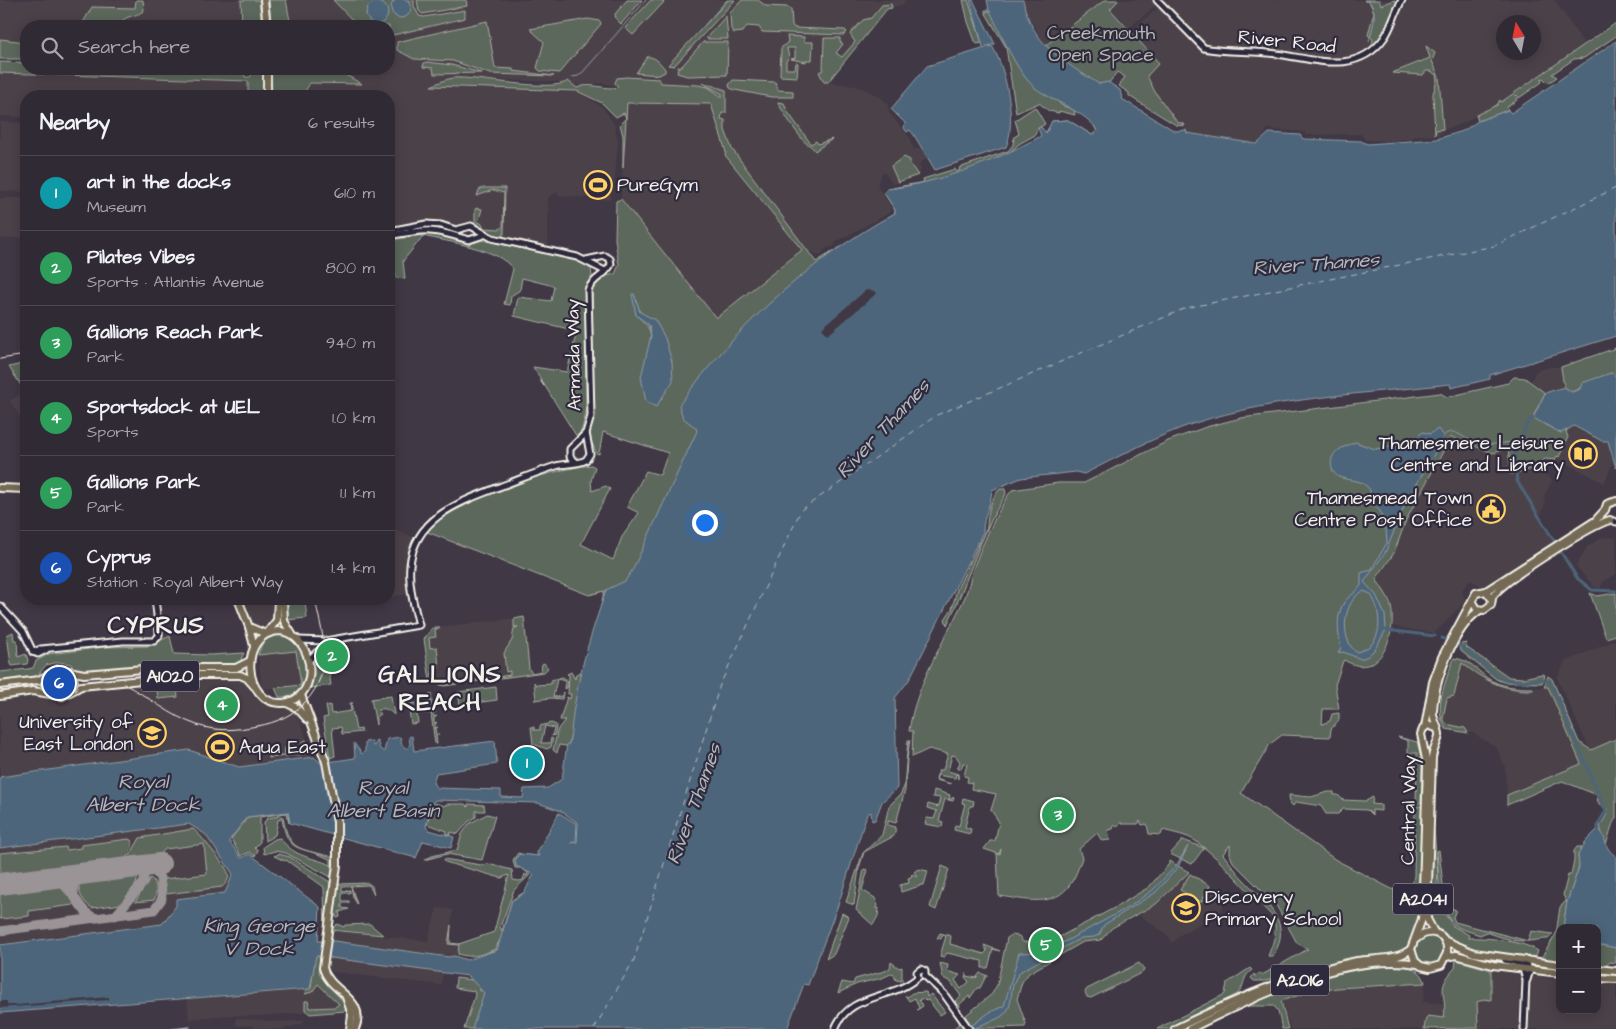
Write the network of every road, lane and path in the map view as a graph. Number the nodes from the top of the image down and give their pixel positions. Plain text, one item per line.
1 (264, 0) edge
2 (1157, 0) edge
3 (1402, 0) edge
4 (266, 20) edge
5 (267, 75) edge
6 (267, 90) edge
7 (464, 229) junction
8 (395, 230) edge
9 (477, 230) junction
10 (395, 235) edge
11 (484, 235) junction
12 (475, 238) junction
13 (466, 240) junction
14 (597, 259) junction
15 (586, 260) junction
16 (597, 267) junction
17 (605, 271) junction
18 (596, 278) junction
19 (586, 433) junction
20 (578, 442) junction
21 (586, 444) junction
22 (570, 457) junction
23 (576, 462) junction
24 (559, 465) junction
25 (0, 488) edge
26 (20, 489) edge
27 (1616, 501) edge
28 (1606, 507) junction
29 (1614, 521) edge
30 (1561, 545) junction
31 (1553, 550) junction
32 (1486, 591) junction
33 (1492, 597) junction
34 (1473, 602) junction
35 (156, 605) edge
36 (240, 605) edge
37 (278, 605) edge
38 (283, 605) edge
39 (0, 606) edge
40 (1480, 610) junction
41 (249, 627) junction
42 (266, 634) junction
43 (293, 634) junction
44 (343, 638) junction
45 (299, 640) junction
46 (1451, 642) junction
47 (254, 646) junction
48 (250, 661) junction
49 (308, 661) junction
50 (67, 671) junction
51 (46, 676) junction
52 (0, 685) edge
53 (256, 689) junction
54 (71, 690) junction
55 (48, 693) junction
56 (302, 695) junction
57 (0, 696) edge
58 (287, 703) junction
59 (1425, 727) junction
60 (313, 728) junction
61 (1436, 728) junction
62 (1423, 740) junction
63 (1435, 742) junction
64 (1434, 932) junction
65 (1415, 940) junction
66 (1446, 941) junction
67 (1411, 949) junction
68 (1496, 956) junction
69 (1446, 957) junction
70 (1418, 964) junction
71 (1556, 964) edge
72 (1527, 969) junction
73 (1601, 970) edge
74 (1616, 971) edge
75 (1556, 973) edge
76 (1601, 978) edge
77 (1616, 979) edge
78 (345, 996) junction
79 (350, 1029) edge
80 (355, 1029) edge
81 (835, 1029) edge
82 (969, 1029) edge
83 (1175, 1029) edge
84 (1190, 1029) edge
85 (1524, 1029) edge

1 - 4 main road
2 - 3 street, River Road
5 - 6 main road
7 - 8 street
7 - 9 street
7 - 13 street
9 - 11 street
9 - 12 street
10 - 13 street
11 - 12 street
11 - 15 street
12 - 13 street
14 - 15 street
14 - 16 street, Armada Way
14 - 17 street
15 - 16 street
16 - 17 street
16 - 18 street, Armada Way
17 - 18 street, Armada Way
18 - 19 street, Armada Way
19 - 20 street, Armada Way
19 - 21 street, Armada Way
20 - 21 street
20 - 22 street, Armada Way
21 - 23 street, Armada Way
22 - 23 street
22 - 24 street, Armada Way
23 - 24 street, Armada Way
24 - 44 street, Armada Way
25 - 26 main road
27 - 28 main road
28 - 29 main road
28 - 30 main road
29 - 30 main road
30 - 31 main road
31 - 32 main road
31 - 33 main road
32 - 33 main road
32 - 34 main road
33 - 40 main road
34 - 40 main road
34 - 46 main road, Central Way / A2041
35 - 39 street
36 - 41 main road
37 - 42 main road
38 - 43 main road
40 - 46 main road, Central Way / A2041
41 - 42 main road
41 - 47 main road
42 - 43 main road
42 - 47 main road
43 - 45 main road
44 - 45 street
44 - 49 street
45 - 49 main road
46 - 59 main road, Central Way / A2041
46 - 61 main road, Central Way / A2041
47 - 48 main road
48 - 50 main road, A1020, bridge
48 - 53 main road
49 - 56 main road
50 - 51 main road
50 - 54 main road, bridge
51 - 52 main road
51 - 55 main road, bridge
53 - 54 main road, A1020, bridge
53 - 58 main road
54 - 55 main road, A1020
55 - 57 main road, A1020
56 - 58 main road
56 - 60 main road
58 - 60 main road
59 - 61 main road
59 - 62 main road, Central Way / A2041
60 - 78 main road
61 - 63 main road, Central Way / A2041
62 - 63 main road, Central Way
62 - 65 main road, Central Way / A2041
63 - 64 main road, Central Way / A2041
64 - 65 main road
64 - 66 main road
65 - 67 main road
66 - 68 main road
66 - 69 main road
67 - 70 main road
67 - 83 main road, A2016
68 - 71 main road
68 - 72 street
69 - 70 main road
69 - 72 main road
70 - 84 main road, A2016
72 - 75 main road
72 - 85 street
73 - 74 main road
76 - 77 main road
78 - 79 main road
78 - 80 main road
81 - 82 street

